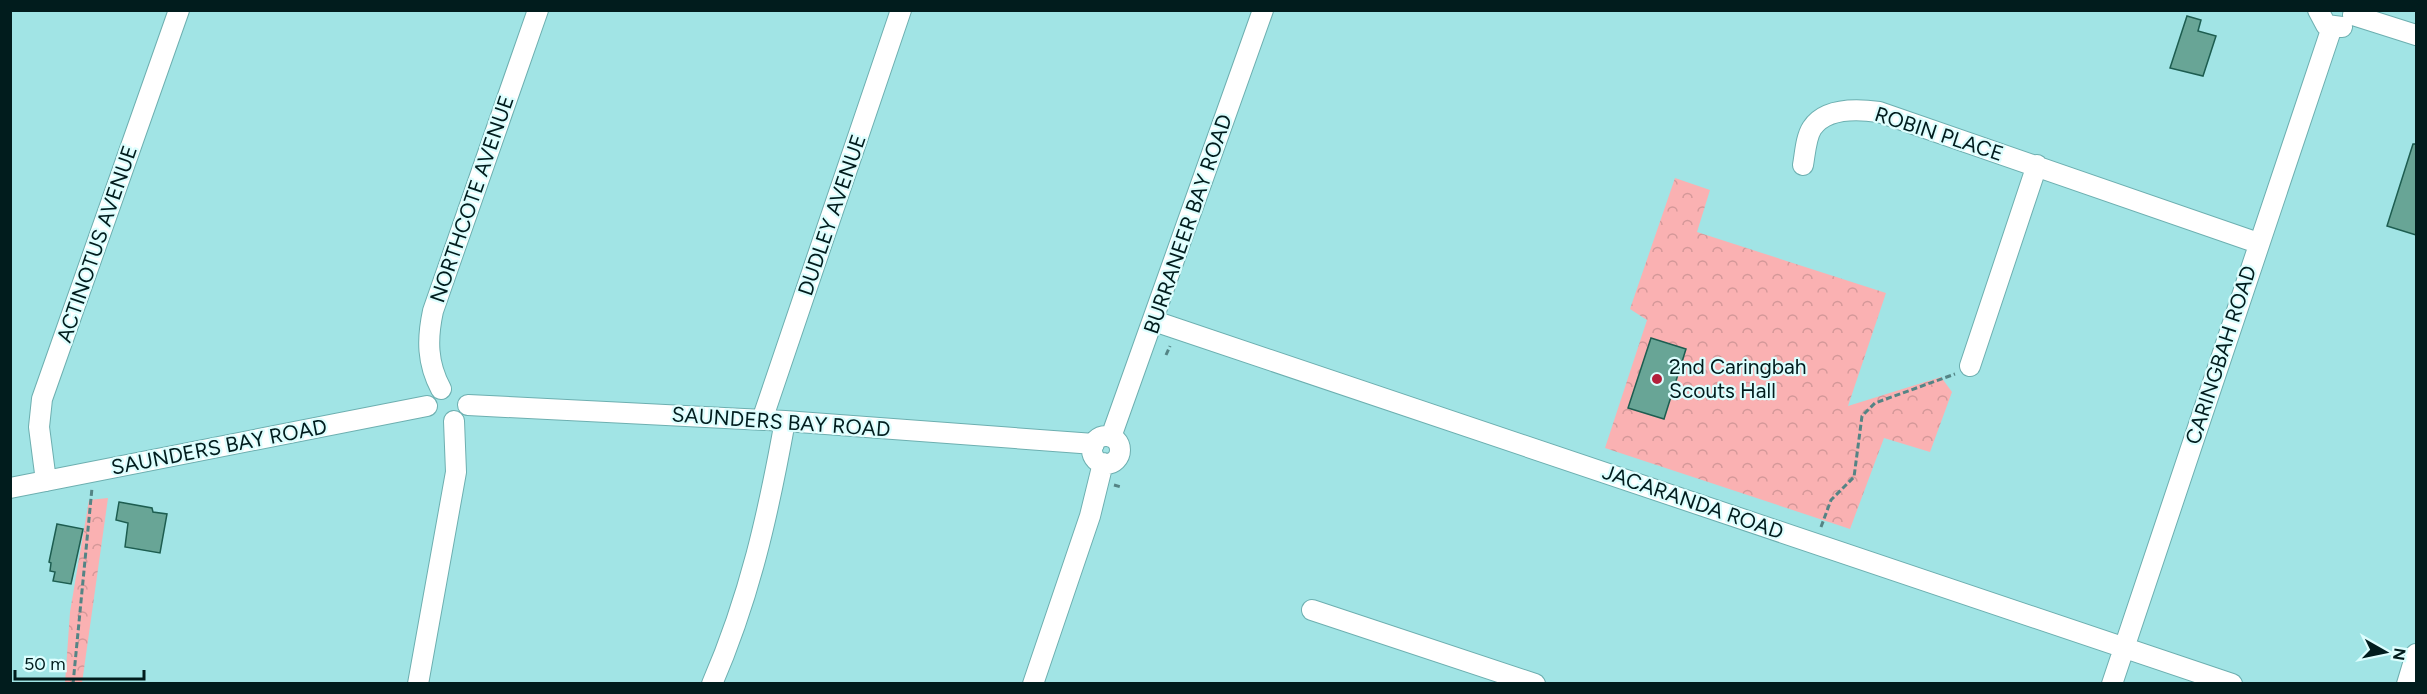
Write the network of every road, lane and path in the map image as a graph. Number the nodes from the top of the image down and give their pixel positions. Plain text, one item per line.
1 (179, 10) edge
2 (538, 10) edge
3 (901, 10) edge
4 (1263, 10) edge
5 (2318, 10) edge
6 (2353, 13) edge
7 (2332, 27) junction
8 (2416, 35) edge
9 (1803, 165) dead end
10 (2037, 165) junction
11 (2258, 243) junction
12 (1154, 321) junction
13 (1970, 366) joint
14 (441, 389) junction
15 (468, 405) junction
16 (427, 406) junction
17 (762, 420) junction
18 (454, 421) junction
19 (785, 421) junction
20 (1102, 441) junction
21 (91, 472) junction
22 (46, 481) junction
23 (10, 488) edge
24 (1815, 543) junction
25 (1312, 610) dead end
26 (2125, 647) junction
27 (2416, 654) edge
28 (73, 684) edge
29 (418, 684) edge
30 (711, 684) edge
31 (1033, 684) edge
32 (1534, 684) edge
33 (2112, 684) edge
34 (2232, 684) edge
35 (2407, 684) edge

1 - 22 street, ACTINOTUS AVENUE
2 - 14 street, NORTHCOTE AVENUE
3 - 17 street, DUDLEY AVENUE
4 - 12 street, BURRANEER BAY ROAD
5 - 7 street
6 - 7 street
6 - 8 street
7 - 11 street, CARINGBAH ROAD
9 - 10 street, ROBIN PLACE
10 - 11 street, ROBIN PLACE
10 - 13 street
11 - 26 street, CARINGBAH ROAD
12 - 20 street, BURRANEER BAY ROAD
12 - 24 street, JACARANDA ROAD
13 - 24 path
14 - 15 street
14 - 16 street
15 - 17 street, SAUNDERS BAY ROAD
15 - 18 street
16 - 18 street
16 - 21 street, SAUNDERS BAY ROAD
17 - 19 street, SAUNDERS BAY ROAD
18 - 29 street
19 - 20 street, SAUNDERS BAY ROAD
19 - 30 street
20 - 31 street
21 - 22 street, SAUNDERS BAY ROAD
21 - 28 path
22 - 23 street, SAUNDERS BAY ROAD
24 - 26 street, JACARANDA ROAD
25 - 32 street
26 - 33 street, CARINGBAH ROAD
26 - 34 street, JACARANDA ROAD
27 - 35 street

